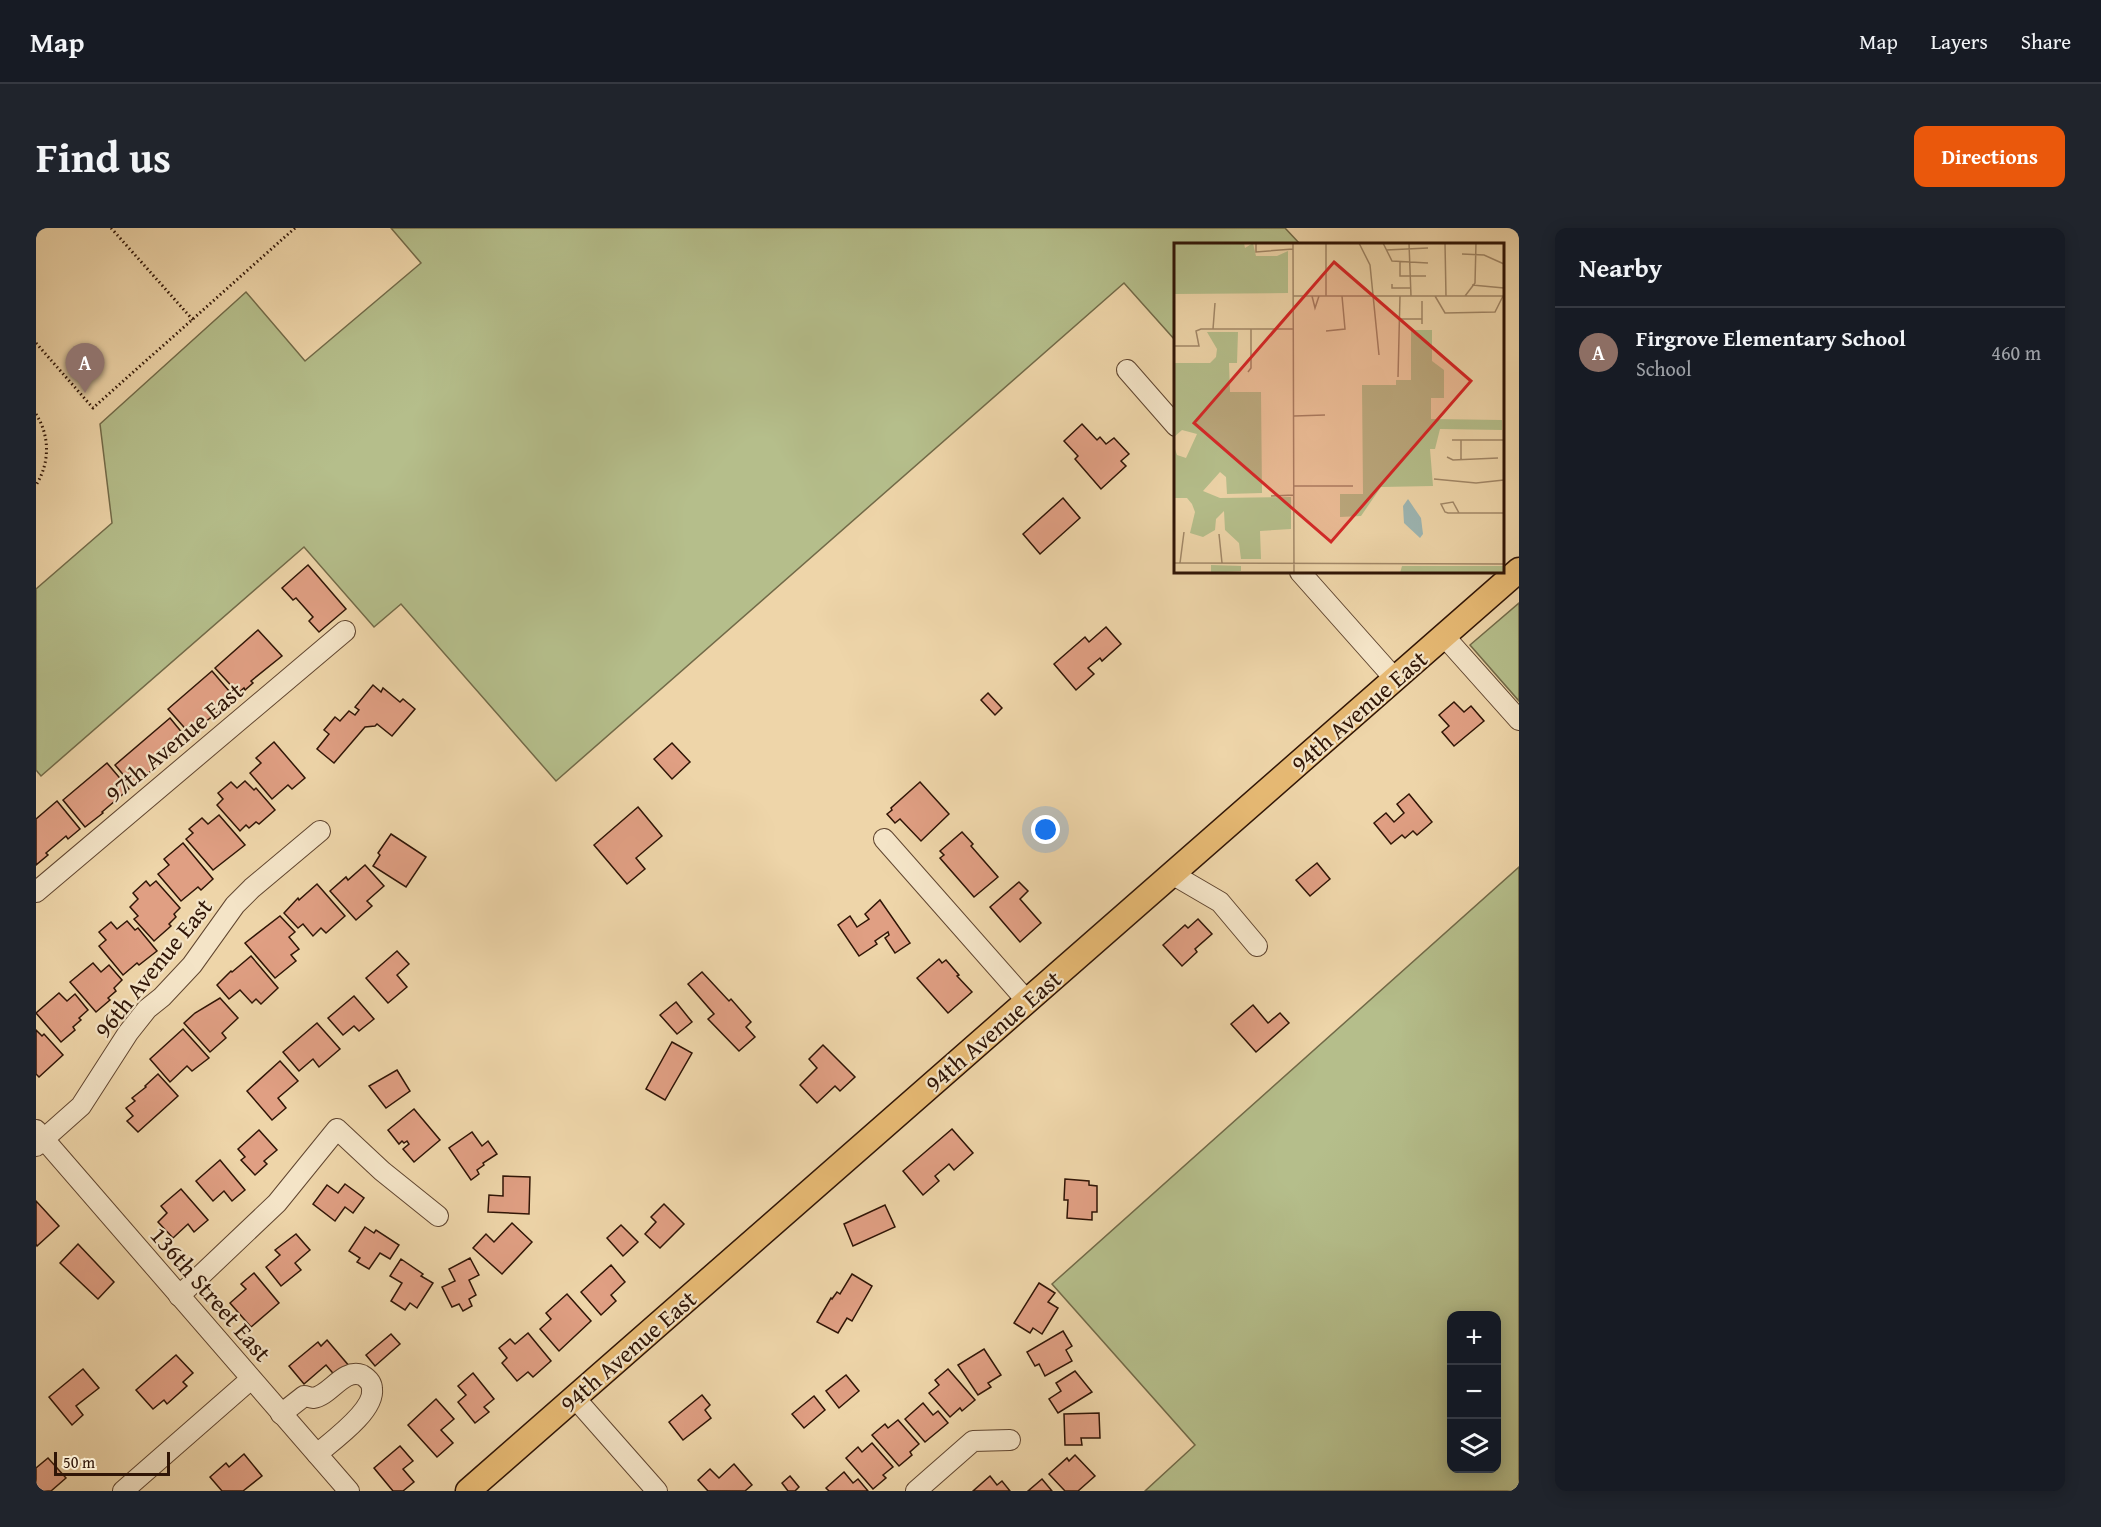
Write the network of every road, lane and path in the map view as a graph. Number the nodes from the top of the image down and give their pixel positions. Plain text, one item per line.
1 (111, 228) edge
2 (295, 228) edge
3 (193, 320) junction
4 (36, 343) edge
5 (1127, 370) dead end
6 (36, 414) edge
7 (1174, 424) edge
8 (36, 485) edge
9 (1519, 570) edge
10 (1301, 573) edge
11 (345, 631) dead end
12 (1444, 636) junction
13 (1395, 679) junction
14 (1519, 720) edge
15 (320, 831) dead end
16 (884, 839) dead end
17 (1172, 874) junction
18 (36, 891) edge
19 (1257, 946) dead end
20 (1027, 1001) junction
21 (39, 1139) edge
22 (438, 1216) dead end
23 (178, 1296) junction
24 (251, 1379) junction
25 (574, 1398) junction
26 (281, 1414) junction
27 (1010, 1440) dead end
28 (317, 1454) junction
29 (123, 1491) edge
30 (349, 1491) edge
31 (468, 1491) edge
32 (657, 1491) edge
33 (916, 1491) edge

1 - 3 path
2 - 3 path
3 - 4 path
5 - 7 street
6 - 8 path
9 - 12 main road, 94th Avenue East
10 - 13 street
11 - 18 street, 97th Avenue East
12 - 13 main road, 94th Avenue East
12 - 14 street
13 - 17 main road, 94th Avenue East
15 - 21 street, 96th Avenue East
16 - 20 street
17 - 19 street
17 - 20 main road, 94th Avenue East
20 - 25 main road, 94th Avenue East
21 - 23 street, 136th Street East
22 - 23 street
23 - 24 street, 136th Street East
24 - 26 street, 136th Street East
24 - 29 street
25 - 31 main road, 94th Avenue East
25 - 32 street
26 - 28 street, 136th Street East
26 - 28 street
27 - 33 street
28 - 30 street, 136th Street East

